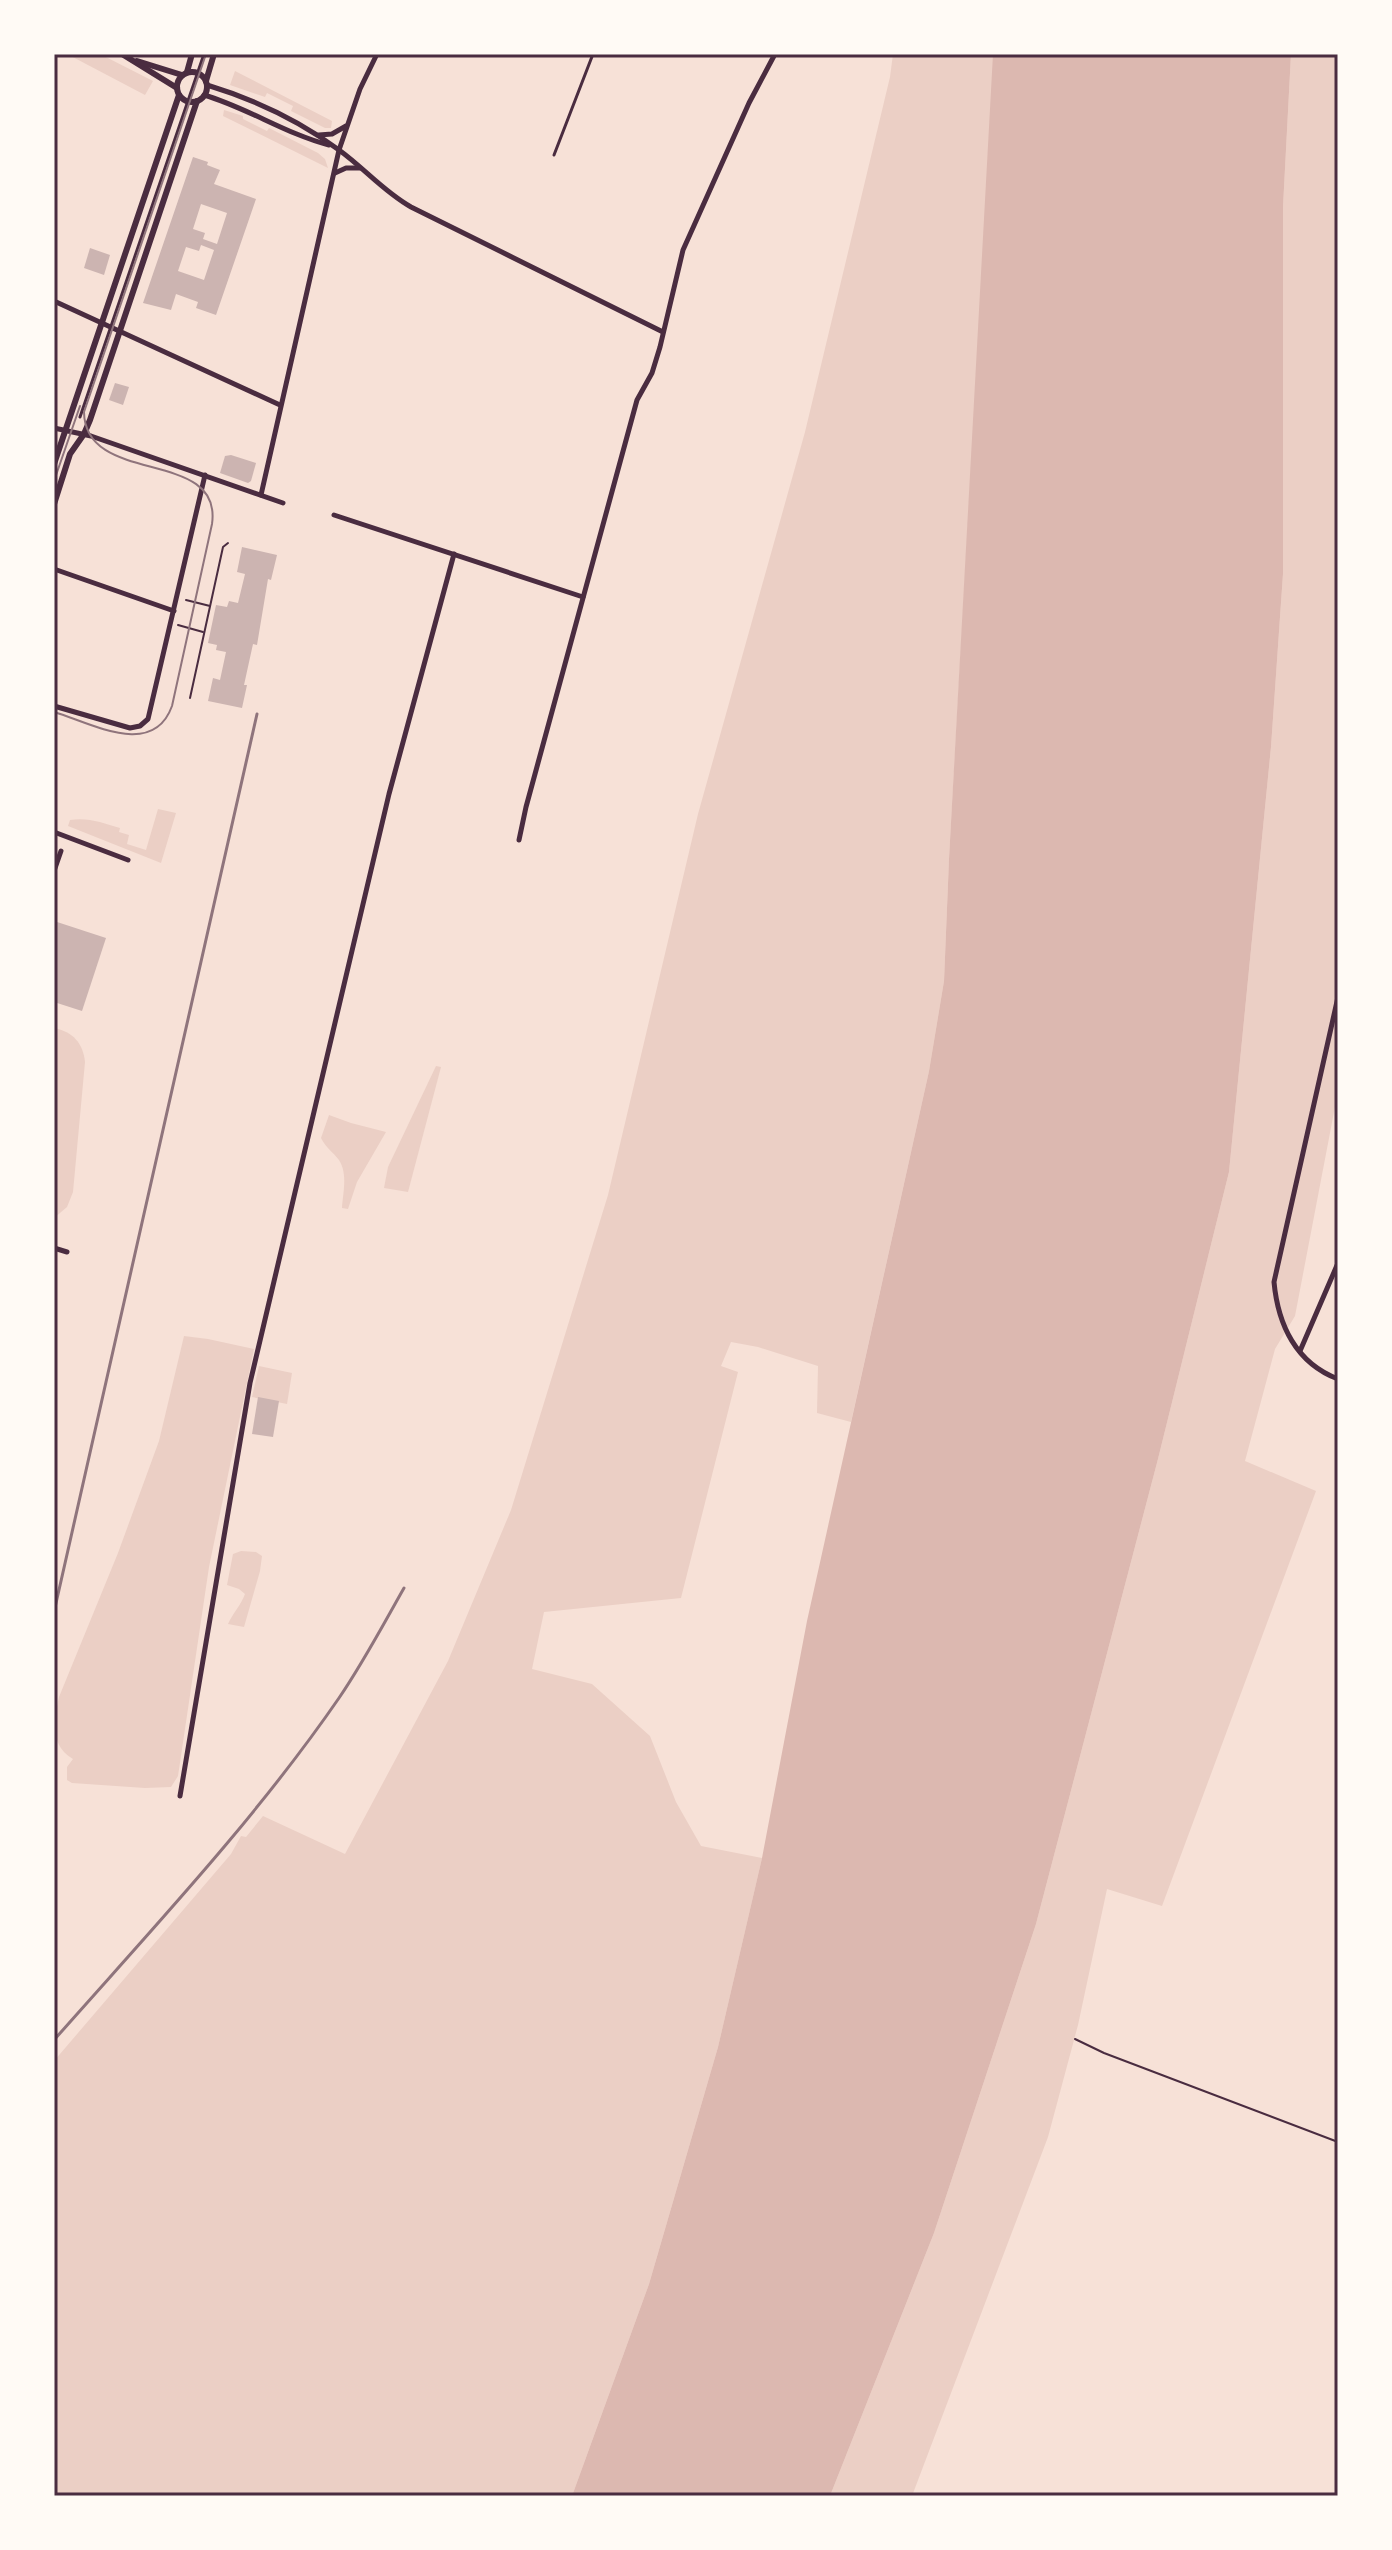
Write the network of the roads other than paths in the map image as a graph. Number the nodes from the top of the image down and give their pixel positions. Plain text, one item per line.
1 (122, 54) edge
2 (192, 54) edge
3 (204, 54) edge
4 (214, 54) edge
5 (377, 54) edge
6 (593, 54) edge
7 (775, 54) edge
8 (133, 60) junction
9 (197, 73) junction
10 (184, 74) junction
11 (206, 83) junction
12 (178, 92) junction
13 (204, 95) junction
14 (187, 101) junction
15 (197, 101) junction
16 (346, 126) junction
17 (318, 135) junction
18 (333, 146) junction
19 (339, 150) junction
20 (554, 155) dead end
21 (361, 168) junction
22 (334, 173) junction
23 (54, 301) edge
24 (106, 325) junction
25 (119, 332) junction
26 (663, 332) junction
27 (280, 405) junction
28 (80, 417) dead end
29 (54, 428) edge
30 (65, 432) junction
31 (84, 434) junction
32 (54, 464) edge
33 (205, 475) junction
34 (261, 495) junction
35 (283, 503) dead end
36 (54, 504) edge
37 (334, 515) dead end
38 (454, 554) junction
39 (54, 569) edge
40 (583, 597) junction
41 (174, 611) junction
42 (54, 706) edge
43 (54, 832) edge
44 (519, 840) dead end
45 (61, 851) dead end
46 (128, 860) dead end
47 (54, 871) edge
48 (1338, 997) edge
49 (54, 1248) edge
50 (67, 1252) dead end
51 (1338, 1263) edge
52 (1300, 1352) junction
53 (1338, 1379) edge
54 (180, 1796) dead end

1 - 8 street
2 - 10 street
3 - 9 lane
4 - 11 street
5 - 16 street
6 - 20 lane
7 - 26 street
8 - 10 street
8 - 12 street
9 - 10 street
9 - 11 street
9 - 14 lane
10 - 12 street
11 - 13 street
11 - 17 street
12 - 14 street
12 - 24 street
13 - 15 street
13 - 18 street
14 - 15 street
14 - 24 lane
15 - 25 street
16 - 17 street
16 - 19 street
17 - 18 street
18 - 19 street
19 - 21 street
19 - 22 street
21 - 22 street
21 - 26 street
22 - 27 street
23 - 24 street
24 - 25 street
24 - 28 lane
24 - 30 street
25 - 27 street
25 - 31 street
26 - 40 street
27 - 34 street
29 - 30 street
30 - 31 street
30 - 32 street
31 - 33 street
31 - 36 street
33 - 34 street
33 - 41 street
34 - 35 street
37 - 38 street
38 - 40 street
38 - 54 street
39 - 41 street
40 - 44 street
41 - 42 street
43 - 46 street
45 - 47 street
48 - 52 street
49 - 50 street
51 - 52 street
52 - 53 street

